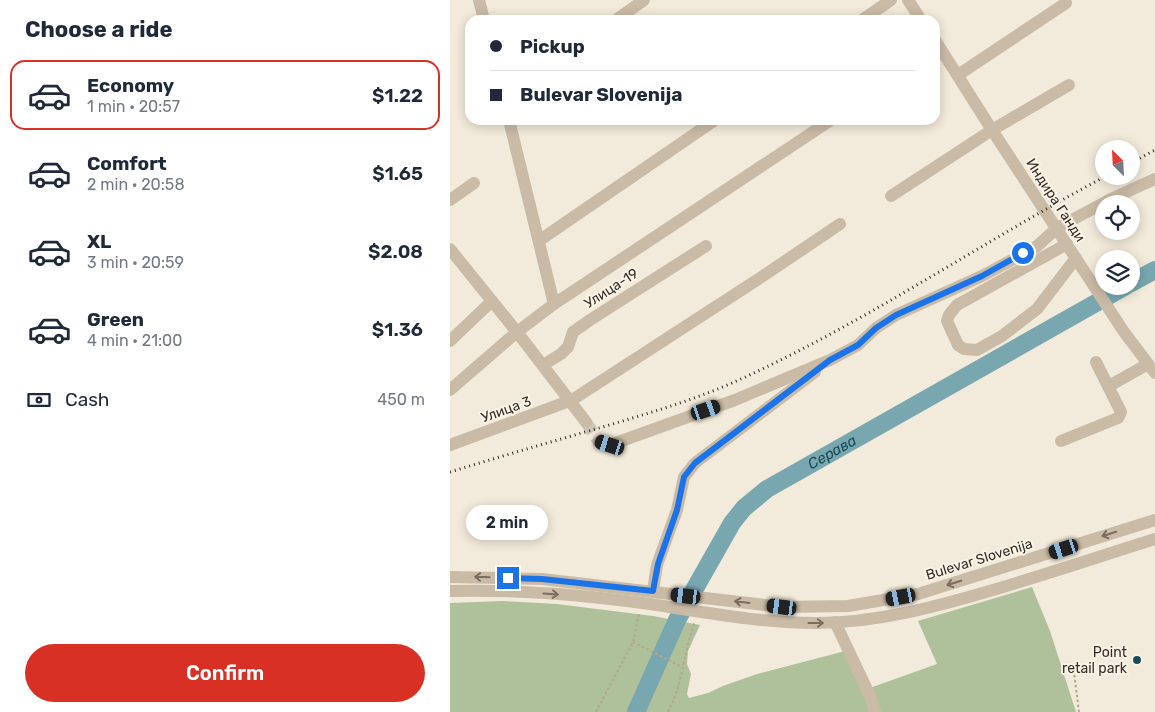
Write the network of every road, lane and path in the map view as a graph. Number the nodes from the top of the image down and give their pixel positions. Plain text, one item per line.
1 (479, 0) edge
2 (644, 0) edge
3 (891, 0) edge
4 (908, 0) edge
5 (1066, 3) dead end
6 (483, 15) edge
7 (623, 15) edge
8 (869, 15) edge
9 (918, 15) edge
10 (940, 50) edge
11 (958, 75) junction
12 (1069, 84) dead end
13 (510, 125) edge
14 (708, 125) edge
15 (823, 125) edge
16 (992, 130) junction
17 (1155, 179) edge
18 (474, 183) dead end
19 (891, 196) dead end
20 (450, 200) edge
21 (840, 224) dead end
22 (1057, 228) junction
23 (540, 240) junction
24 (1067, 244) junction
25 (706, 246) dead end
26 (450, 249) edge
27 (1076, 258) junction
28 (492, 301) junction
29 (554, 304) junction
30 (517, 332) junction
31 (450, 340) edge
32 (830, 360) junction
33 (1096, 362) dead end
34 (543, 365) junction
35 (1152, 369) edge
36 (1109, 386) junction
37 (450, 390) edge
38 (572, 400) junction
39 (586, 422) tunnel mouth
40 (1061, 441) dead end
41 (599, 442) dead end
42 (450, 445) edge
43 (1155, 520) edge
44 (1155, 539) edge
45 (450, 577) edge
46 (450, 591) edge
47 (653, 591) junction
48 (645, 604) junction
49 (698, 611) junction
50 (835, 622) junction
51 (633, 642) junction
52 (1073, 665) dead end
53 (682, 667) junction
54 (596, 712) edge
55 (668, 712) edge
56 (875, 712) edge
57 (1079, 712) edge

1 - 6 street
2 - 7 street
3 - 8 street
4 - 9 street
5 - 11 street
10 - 11 street, Индира Ганди
11 - 16 street, Индира Ганди
12 - 16 street
13 - 23 street
14 - 23 street
15 - 29 street
16 - 19 street
16 - 22 street, Индира Ганди
17 - 22 street
18 - 20 street
21 - 38 street, Улица 3
22 - 24 street, Индира Ганди
22 - 32 street
23 - 29 street
24 - 27 street, Индира Ганди
24 - 27 street
25 - 34 street, Улица-19
26 - 28 street
27 - 35 street, Индира Ганди
28 - 30 street
28 - 31 street
29 - 30 street
30 - 34 street
30 - 37 street
32 - 41 street
32 - 47 street
33 - 36 street
34 - 38 street
35 - 36 street
36 - 40 street
38 - 39 street
38 - 42 street, Улица 3
43 -> 47 street, Bulevar Slovenija
44 - 50 street
47 -> 45 street, Bulevar Slovenija
46 -> 48 street
48 - 49 street
48 - 51 path
49 -> 50 street
49 - 53 path
50 - 56 street
51 - 53 path
51 - 54 path
52 - 57 path
53 - 55 path

